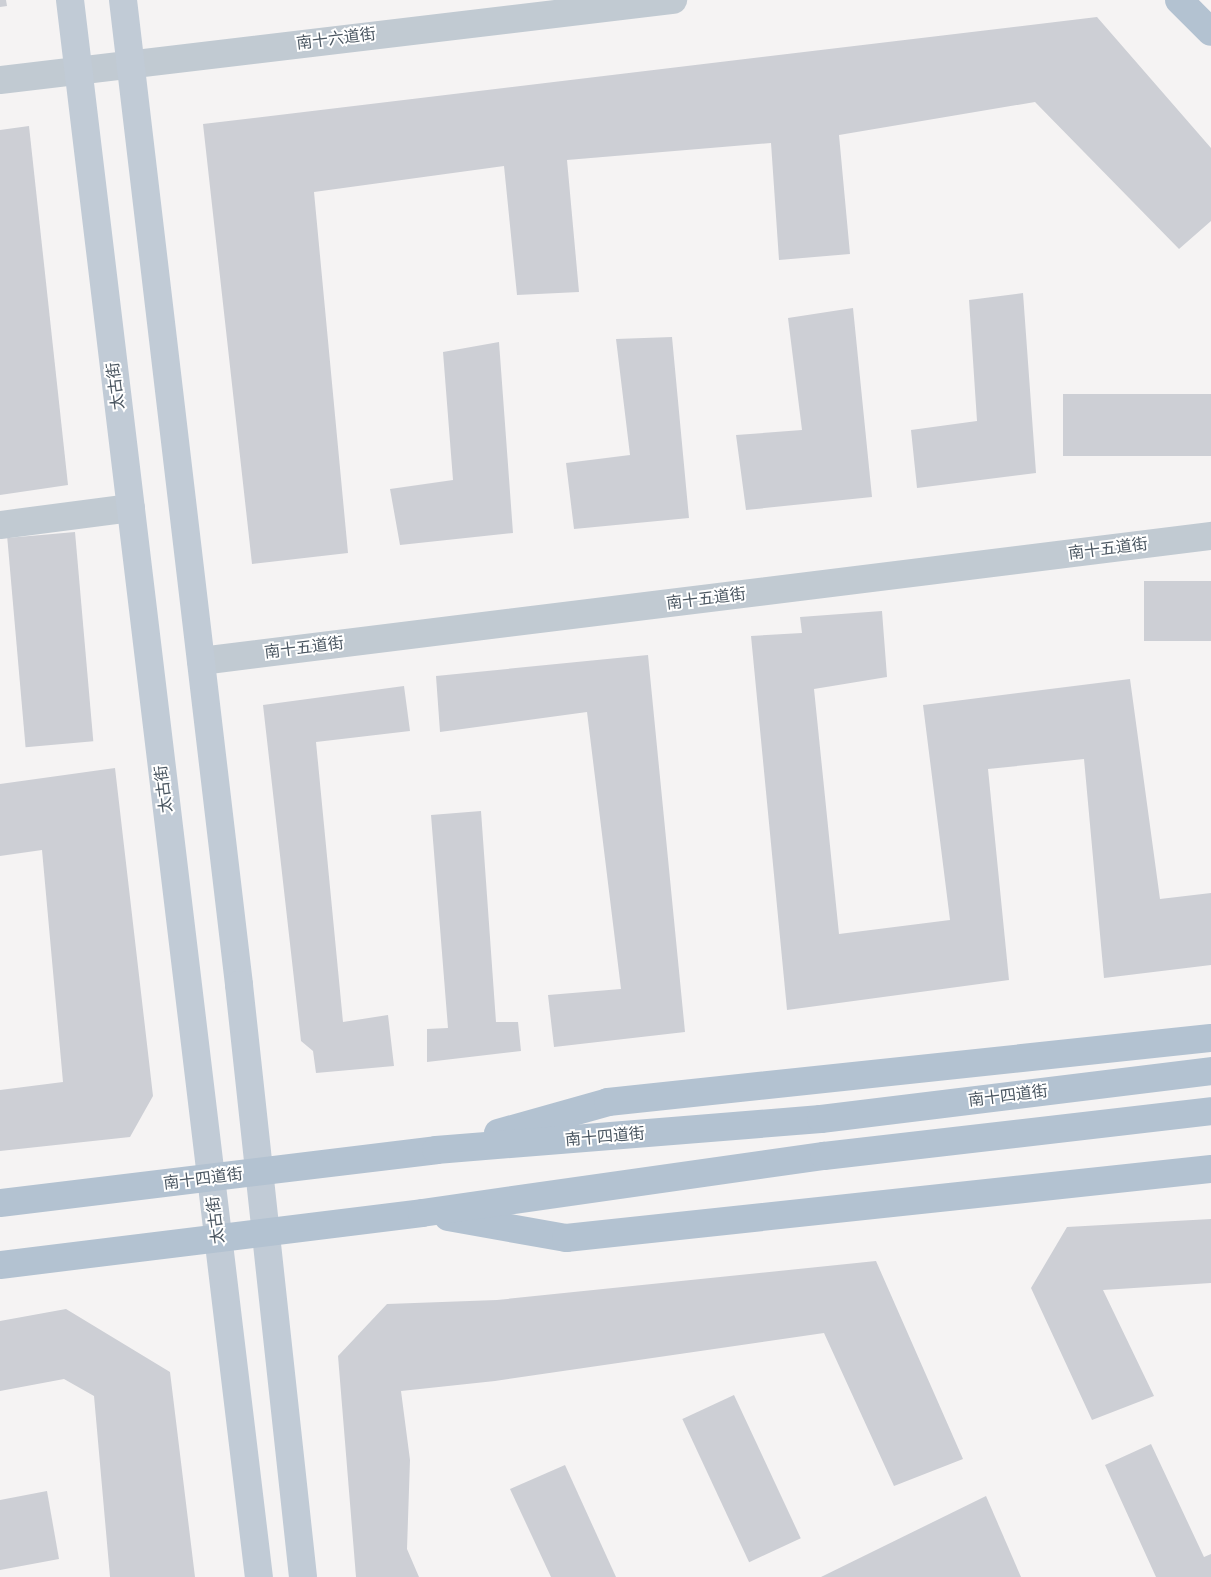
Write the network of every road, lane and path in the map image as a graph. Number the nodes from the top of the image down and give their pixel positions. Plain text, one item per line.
1 (70, 0) edge
2 (123, 0) edge
3 (673, 0) edge
4 (1179, 0) edge
5 (1211, 32) edge
6 (131, 64) junction
7 (78, 70) junction
8 (0, 80) edge
9 (131, 508) junction
10 (0, 525) edge
11 (1211, 536) edge
12 (201, 661) junction
13 (1211, 1038) edge
14 (1211, 1072) edge
15 (1211, 1111) edge
16 (436, 1150) junction
17 (1211, 1169) edge
18 (259, 1172) junction
19 (211, 1178) junction
20 (0, 1203) edge
21 (422, 1213) junction
22 (266, 1233) junction
23 (218, 1239) junction
24 (0, 1265) edge
25 (259, 1577) edge
26 (303, 1577) edge

1 - 7 main road, 太古街
2 - 6 main road
3 - 6 street, 南十六道街
4 - 5 main road
6 - 7 street, 南十六道街
6 - 12 main road
7 - 8 street, 南十六道街
7 - 9 main road, 太古街
9 - 10 street
9 - 19 main road, 太古街
11 - 12 street, 南十五道街
12 - 18 main road
13 - 16 main road
14 - 16 main road, 南十四道街
15 - 21 main road
16 - 18 main road, 南十四道街
17 - 21 main road
18 - 19 main road, 南十四道街
18 - 22 main road
19 - 20 main road, 南十四道街
19 - 23 main road, 太古街
21 - 22 main road
22 - 23 main road
22 - 26 main road
23 - 24 main road
23 - 25 main road, 太古街

